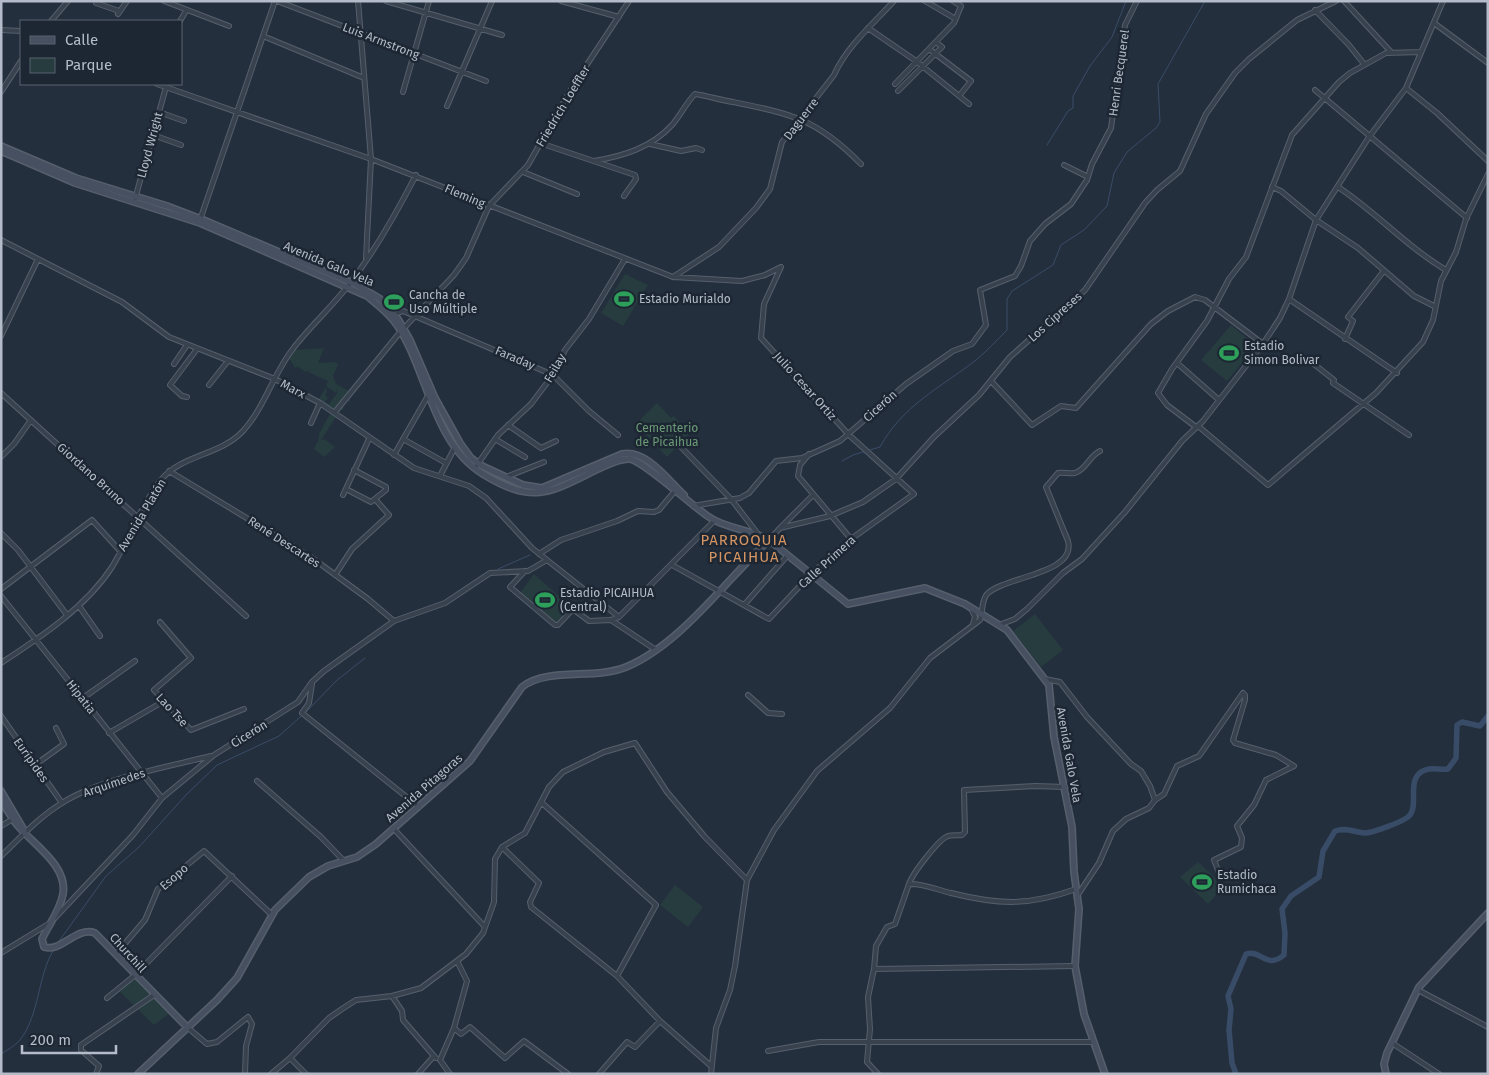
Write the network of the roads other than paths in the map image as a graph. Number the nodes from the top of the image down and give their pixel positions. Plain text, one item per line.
1 (68, 1) edge
2 (127, 1) edge
3 (164, 1) edge
4 (276, 1) edge
5 (358, 1) edge
6 (386, 1) edge
7 (429, 1) edge
8 (492, 1) edge
9 (561, 1) edge
10 (629, 1) edge
11 (894, 1) edge
12 (925, 1) edge
13 (953, 1) edge
14 (1137, 1) edge
15 (1336, 1) edge
16 (1344, 1) edge
17 (1443, 1) edge
18 (96, 3) dead end
19 (402, 3) edge
20 (1315, 10) junction
21 (186, 11) junction
22 (426, 12) junction
23 (619, 17) junction
24 (954, 18) junction
25 (52, 20) edge
26 (181, 20) edge
27 (1434, 23) junction
28 (229, 26) dead end
29 (868, 28) junction
30 (480, 29) junction
31 (1, 30) edge
32 (20, 32) edge
33 (361, 34) junction
34 (502, 35) dead end
35 (263, 36) junction
36 (936, 42) junction
37 (929, 49) junction
38 (1391, 52) junction
39 (1420, 52) junction
40 (414, 53) junction
41 (935, 54) junction
42 (916, 61) junction
43 (1488, 63) edge
44 (20, 64) edge
45 (1364, 64) junction
46 (922, 66) junction
47 (462, 72) junction
48 (364, 78) junction
49 (486, 81) dead end
50 (894, 84) dead end
51 (160, 85) edge
52 (166, 87) junction
53 (1406, 88) junction
54 (1315, 90) dead end
55 (898, 91) dead end
56 (1, 92) edge
57 (403, 92) dead end
58 (959, 96) junction
59 (1326, 99) junction
60 (969, 104) dead end
61 (447, 106) dead end
62 (159, 112) junction
63 (238, 113) junction
64 (800, 118) junction
65 (184, 121) dead end
66 (153, 135) junction
67 (1369, 136) junction
68 (540, 143) junction
69 (650, 144) junction
70 (1, 146) edge
71 (181, 146) dead end
72 (702, 150) dead end
73 (1, 151) edge
74 (372, 159) junction
75 (28, 160) junction
76 (594, 161) junction
77 (1488, 161) edge
78 (861, 164) dead end
79 (1064, 165) dead end
80 (523, 172) junction
81 (1488, 174) edge
82 (416, 175) junction
83 (1088, 176) junction
84 (1272, 187) junction
85 (1338, 187) junction
86 (577, 194) dead end
87 (624, 196) dead end
88 (135, 199) junction
89 (489, 206) junction
90 (1467, 218) junction
91 (1316, 220) junction
92 (200, 221) junction
93 (3, 240) edge
94 (1, 247) edge
95 (38, 259) junction
96 (625, 259) junction
97 (366, 260) junction
98 (1021, 266) joint
99 (1446, 270) junction
100 (1383, 272) junction
101 (673, 277) junction
102 (349, 285) junction
103 (1289, 299) junction
104 (1434, 306) junction
105 (1215, 307) junction
106 (395, 314) junction
107 (415, 316) junction
108 (3, 327) edge
109 (402, 330) junction
110 (1, 336) edge
111 (762, 338) joint
112 (1345, 339) junction
113 (1263, 344) junction
114 (187, 345) junction
115 (197, 349) junction
116 (228, 361) junction
117 (1310, 361) dead end
118 (1176, 363) junction
119 (174, 364) dead end
120 (1397, 373) junction
121 (553, 375) junction
122 (275, 379) junction
123 (992, 382) junction
124 (208, 385) dead end
125 (1, 393) edge
126 (430, 393) junction
127 (187, 397) dead end
128 (1219, 400) junction
129 (320, 403) junction
130 (1362, 404) junction
131 (335, 412) junction
132 (31, 420) junction
133 (310, 423) dead end
134 (508, 425) junction
135 (1197, 426) junction
136 (618, 435) dead end
137 (849, 435) junction
138 (1409, 435) dead end
139 (369, 439) junction
140 (403, 439) junction
141 (495, 439) junction
142 (556, 441) dead end
143 (455, 447) junction
144 (681, 448) dead end
145 (1100, 450) dead end
146 (809, 454) junction
147 (394, 455) junction
148 (1, 457) edge
149 (525, 457) dead end
150 (544, 462) dead end
151 (446, 463) junction
152 (476, 466) junction
153 (354, 470) junction
154 (169, 471) junction
155 (440, 476) junction
156 (504, 478) junction
157 (896, 479) junction
158 (346, 489) junction
159 (674, 492) junction
160 (343, 495) dead end
161 (813, 495) junction
162 (375, 499) junction
163 (731, 499) junction
164 (691, 504) junction
165 (830, 516) junction
166 (139, 517) junction
167 (714, 521) junction
168 (780, 528) junction
169 (1, 533) edge
170 (758, 534) junction
171 (851, 539) junction
172 (768, 540) junction
173 (120, 551) junction
174 (539, 554) junction
175 (788, 555) junction
176 (547, 560) junction
177 (672, 565) junction
178 (31, 566) junction
179 (525, 571) junction
180 (811, 574) junction
181 (335, 575) junction
182 (1, 590) edge
183 (718, 592) junction
184 (1, 596) edge
185 (965, 604) junction
186 (744, 605) junction
187 (79, 606) junction
188 (980, 612) junction
189 (67, 615) junction
190 (246, 616) dead end
191 (619, 617) junction
192 (611, 620) junction
193 (394, 621) junction
194 (160, 622) dead end
195 (973, 624) junction
196 (999, 625) junction
197 (100, 636) dead end
198 (36, 639) junction
199 (656, 650) junction
200 (135, 661) dead end
201 (1, 662) edge
202 (1045, 679) junction
203 (312, 682) junction
204 (748, 695) dead end
205 (83, 698) junction
206 (164, 701) junction
207 (244, 709) dead end
208 (782, 714) dead end
209 (1, 716) edge
210 (56, 728) dead end
211 (109, 733) junction
212 (214, 755) junction
213 (35, 765) junction
214 (140, 773) junction
215 (257, 781) dead end
216 (1065, 787) junction
217 (1, 791) edge
218 (162, 798) junction
219 (1155, 800) junction
220 (1, 801) edge
221 (62, 803) junction
222 (542, 803) junction
223 (419, 807) junction
224 (13, 818) junction
225 (1, 826) edge
226 (393, 828) junction
227 (25, 833) junction
228 (502, 847) junction
229 (1, 856) edge
230 (344, 861) junction
231 (232, 876) junction
232 (1221, 878) dead end
233 (747, 880) junction
234 (909, 884) junction
235 (1076, 889) junction
236 (1077, 896) junction
237 (1488, 913) edge
238 (272, 915) junction
239 (54, 919) junction
240 (485, 927) junction
241 (1, 953) edge
242 (116, 954) junction
243 (457, 961) junction
244 (1075, 966) junction
245 (874, 969) junction
246 (134, 976) junction
247 (617, 976) junction
248 (1418, 990) junction
249 (154, 995) junction
250 (392, 996) junction
251 (107, 998) dead end
252 (660, 1021) junction
253 (1488, 1027) edge
254 (187, 1028) junction
255 (454, 1028) junction
256 (868, 1042) junction
257 (1094, 1042) junction
258 (1392, 1043) junction
259 (768, 1051) dead end
260 (434, 1056) junction
261 (290, 1058) junction
262 (440, 1060) junction
263 (711, 1066) junction
264 (96, 1074) edge
265 (138, 1074) edge
266 (245, 1074) edge
267 (271, 1074) edge
268 (306, 1074) edge
269 (418, 1074) edge
270 (450, 1074) edge
271 (568, 1074) edge
272 (599, 1074) edge
273 (711, 1074) edge
274 (878, 1074) edge
275 (1105, 1074) edge
276 (1386, 1074) edge
277 (1439, 1074) edge

1 - 25 street
2 - 18 street
3 - 21 street
4 - 33 street, Luis Armstrong
4 - 35 street
5 - 33 street
6 - 19 street
7 - 22 street
8 - 30 street
9 - 23 street
10 - 23 street, Friedrich Loeffler
11 - 29 street, Daguerre
12 - 24 street
13 - 24 street
14 - 83 street, Henri Becquerel
15 - 20 street, Los Cipreses
16 - 38 street
17 - 27 street
19 - 22 street
20 - 45 street
20 - 123 street, Los Cipreses
21 - 26 street
21 - 28 street
22 - 30 street
22 - 40 street
23 - 68 street, Friedrich Loeffler
24 - 36 street
27 - 39 street
27 - 43 street
29 - 42 street
29 - 64 street, Daguerre
30 - 34 street
30 - 47 street
31 - 32 street
33 - 40 street, Luis Armstrong
33 - 48 street
35 - 48 street
35 - 63 street
36 - 37 street
36 - 41 street
37 - 41 street
37 - 42 street
38 - 39 street
38 - 45 street
39 - 53 street
40 - 47 street, Luis Armstrong
40 - 57 street
41 - 46 street
41 - 58 street
42 - 46 street
42 - 50 street
44 - 56 street
45 - 59 street
46 - 55 street
46 - 58 street
47 - 49 street, Luis Armstrong
47 - 61 street
48 - 74 street
51 - 52 street, Fleming
52 - 62 street, Lloyd Wright
52 - 63 street, Fleming
53 - 67 street
53 - 77 street
54 - 59 street
58 - 60 street
59 - 67 street
59 - 84 street
62 - 65 street
62 - 66 street, Lloyd Wright
63 - 74 street, Fleming
63 - 92 street
64 - 69 street
64 - 78 street
64 - 101 street, Daguerre
66 - 71 street
66 - 88 street, Lloyd Wright
67 - 85 street
67 - 90 street
68 - 76 street
68 - 80 street, Friedrich Loeffler
69 - 72 street
69 - 76 street
70 - 75 main road, Avenida Galo Vela
73 - 75 main road, Avenida Galo Vela
74 - 82 street, Fleming
74 - 97 street
75 - 88 main road, Avenida Galo Vela
76 - 87 street
79 - 83 street
80 - 86 street
80 - 89 street, Friedrich Loeffler
81 - 90 street
82 - 89 street, Fleming
82 - 97 street, Avenida Platón
83 - 98 street, Henri Becquerel
84 - 91 street
84 - 105 street
85 - 91 street
85 - 99 street
88 - 92 main road, Avenida Galo Vela
89 - 96 street, Fleming
89 - 107 street
90 - 99 street
91 - 100 street
91 - 103 street
92 - 102 main road, Avenida Galo Vela
93 - 94 street
93 - 95 street, Marx
95 - 108 street
95 - 114 street, Marx
96 - 101 street, Fleming
96 - 121 street, Feilay
97 - 102 street, Avenida Platón
98 - 137 street, Cicerón
99 - 104 street
100 - 104 street
100 - 112 street
101 - 111 street, Fleming
102 - 106 main road, Avenida Galo Vela
102 - 109 main road, Avenida Galo Vela
102 - 122 street, Avenida Platón
103 - 112 street
103 - 113 street
104 - 120 street
105 - 113 street
105 - 118 street
105 - 123 street
106 - 107 street, Faraday
106 - 109 main road, Avenida Galo Vela
107 - 109 street
107 - 121 street, Faraday
108 - 110 street
109 - 126 main road, Avenida Galo Vela
109 - 131 street
111 - 137 street, Julio Cesar Ortiz
112 - 120 street
113 - 128 street
114 - 115 street, Marx
114 - 119 street
115 - 116 street, Marx
115 - 127 street
116 - 122 street, Marx
116 - 124 street
117 - 130 street
118 - 128 street
118 - 135 street
120 - 130 street
121 - 134 street, Feilay
121 - 136 street, Faraday
122 - 129 street, Marx
122 - 154 street, Avenida Platón
123 - 157 street, Los Cipreses
125 - 132 street, Giordano Bruno
126 - 140 street
126 - 143 main road, Avenida Galo Vela
126 - 152 main road, Avenida Galo Vela
128 - 135 street
129 - 131 street, Marx
129 - 133 street
130 - 135 street
130 - 138 street
131 - 139 street, Marx
132 - 148 street
132 - 166 street, Giordano Bruno
134 - 141 street, Feilay
134 - 142 street
135 - 196 street
137 - 146 street, Cicerón
137 - 157 street, Julio Cesar Ortiz
139 - 147 street, Marx
139 - 153 street
140 - 147 street
140 - 151 street
141 - 149 street
141 - 152 street, Feilay
143 - 151 street
143 - 152 main road, Avenida Galo Vela
144 - 163 street
145 - 188 street
146 - 161 street
146 - 163 street, Cicerón
147 - 155 street, Marx
150 - 156 street
151 - 155 street
152 - 156 main road, Avenida Galo Vela
152 - 159 main road, Avenida Galo Vela
153 - 158 street
153 - 162 street
154 - 166 street, Avenida Platón
154 - 181 street, René Descartes
155 - 174 street, Marx
156 - 164 main road, Avenida Galo Vela
157 - 165 street, Los Cipreses
157 - 171 street, Calle Primera
158 - 160 street
158 - 162 street
159 - 164 main road, Avenida Galo Vela
159 - 174 street
161 - 165 street
161 - 168 street
162 - 181 street
163 - 164 street, Cicerón
163 - 170 street
164 - 167 main road, Avenida Galo Vela
165 - 168 street, Los Cipreses
165 - 171 street
166 - 173 street, Avenida Platón
166 - 190 street, Giordano Bruno
167 - 170 main road, Avenida Galo Vela
167 - 177 street
168 - 172 street
169 - 178 street
170 - 172 main road, Avenida Galo Vela
171 - 180 street, Calle Primera
172 - 175 main road, Avenida Galo Vela
172 - 183 main road, Avenida Pitagoras
173 - 178 street
173 - 187 street, Avenida Platón
174 - 176 street, Marx
175 - 180 main road, Avenida Galo Vela
175 - 186 street
176 - 179 street, Cicerón
176 - 191 street, Marx
177 - 183 street
177 - 191 street
178 - 182 street
178 - 189 street
179 - 192 street
179 - 193 street, Cicerón
180 - 185 main road, Avenida Galo Vela
180 - 186 street, Calle Primera
181 - 193 street, René Descartes
183 - 186 street
183 - 199 main road, Avenida Pitagoras
184 - 198 street, Hipatia
185 - 188 main road, Avenida Galo Vela
185 - 195 street
187 - 189 street, Avenida Platón
187 - 197 street
188 - 195 street
188 - 196 main road, Avenida Galo Vela
189 - 198 street, Avenida Platón
191 - 192 street
192 - 199 street
193 - 203 street, Cicerón
194 - 206 street, Lao Tse
195 - 233 street
196 - 202 main road, Avenida Galo Vela
198 - 201 street, Avenida Platón
198 - 205 street, Hipatia
199 - 223 main road, Avenida Pitagoras
200 - 205 street
202 - 216 main road, Avenida Galo Vela
202 - 219 street
203 - 212 street, Cicerón
203 - 223 street
204 - 208 street
205 - 211 street, Hipatia
206 - 207 street, Lao Tse
206 - 211 street
209 - 213 street, Eurípides
210 - 213 street
211 - 214 street, Hipatia
212 - 214 street, Arquímedes
212 - 218 street, Cicerón
213 - 221 street, Eurípides
214 - 218 street, Hipatia
214 - 221 street, Arquímedes
215 - 230 street
216 - 234 street
216 - 235 main road, Avenida Galo Vela
217 - 227 main road
218 - 239 street, Cicerón
219 - 232 street
219 - 236 street
220 - 224 main road
221 - 227 street, Arquímedes
222 - 228 street
222 - 233 street
222 - 247 street
223 - 226 main road, Avenida Pitagoras
224 - 225 street
224 - 227 main road
226 - 230 main road, Avenida Pitagoras
226 - 240 street
227 - 229 street, Arquímedes
227 - 239 main road
228 - 240 street
228 - 247 street
230 - 238 main road, Avenida Pitagoras
231 - 238 street
231 - 242 street, Esopo
231 - 246 street
233 - 263 street
234 - 235 street
234 - 245 street
235 - 236 main road, Avenida Galo Vela
236 - 244 main road, Avenida Galo Vela
237 - 248 main road
238 - 254 main road, Avenida Pitagoras
239 - 241 street, Cicerón
239 - 242 main road, Churchill
240 - 243 street
242 - 246 main road, Churchill
243 - 250 street
243 - 255 street
244 - 245 street
244 - 257 main road, Avenida Galo Vela
245 - 256 street
246 - 249 main road, Churchill
246 - 251 street
247 - 252 street
248 - 253 street
248 - 258 main road
249 - 254 main road, Churchill
249 - 264 street
250 - 260 street
250 - 261 street
252 - 263 street
252 - 272 street
254 - 265 main road, Avenida Pitagoras
254 - 266 street
255 - 262 street
255 - 271 street
256 - 257 street
256 - 259 street
256 - 274 street
257 - 275 main road, Avenida Galo Vela
258 - 276 main road
258 - 277 street
260 - 262 street
260 - 269 street
261 - 267 street
261 - 268 street
262 - 270 street
263 - 273 street

